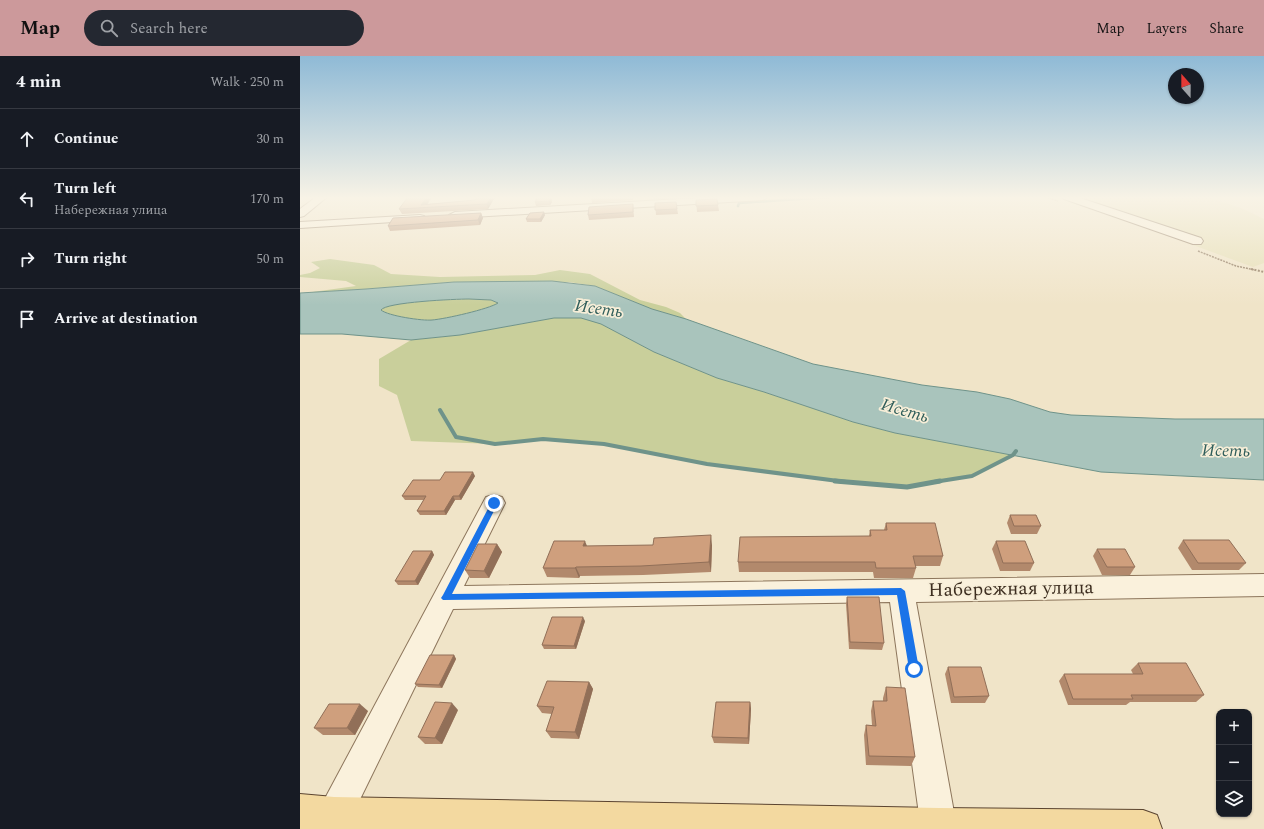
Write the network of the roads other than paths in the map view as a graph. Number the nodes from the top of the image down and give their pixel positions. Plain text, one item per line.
1 (1171, 233) edge
2 (1197, 242) dead end
3 (494, 503) dead end
4 (1264, 585) edge
5 (901, 591) junction
6 (446, 598) junction
7 (317, 814) edge
8 (939, 828) edge
9 (1143, 829) edge

1 - 2 street
3 - 6 street
4 - 5 street, Набережная улица
5 - 6 street, Набережная улица
5 - 8 street
6 - 7 street
7 - 8 main road
8 - 9 main road

